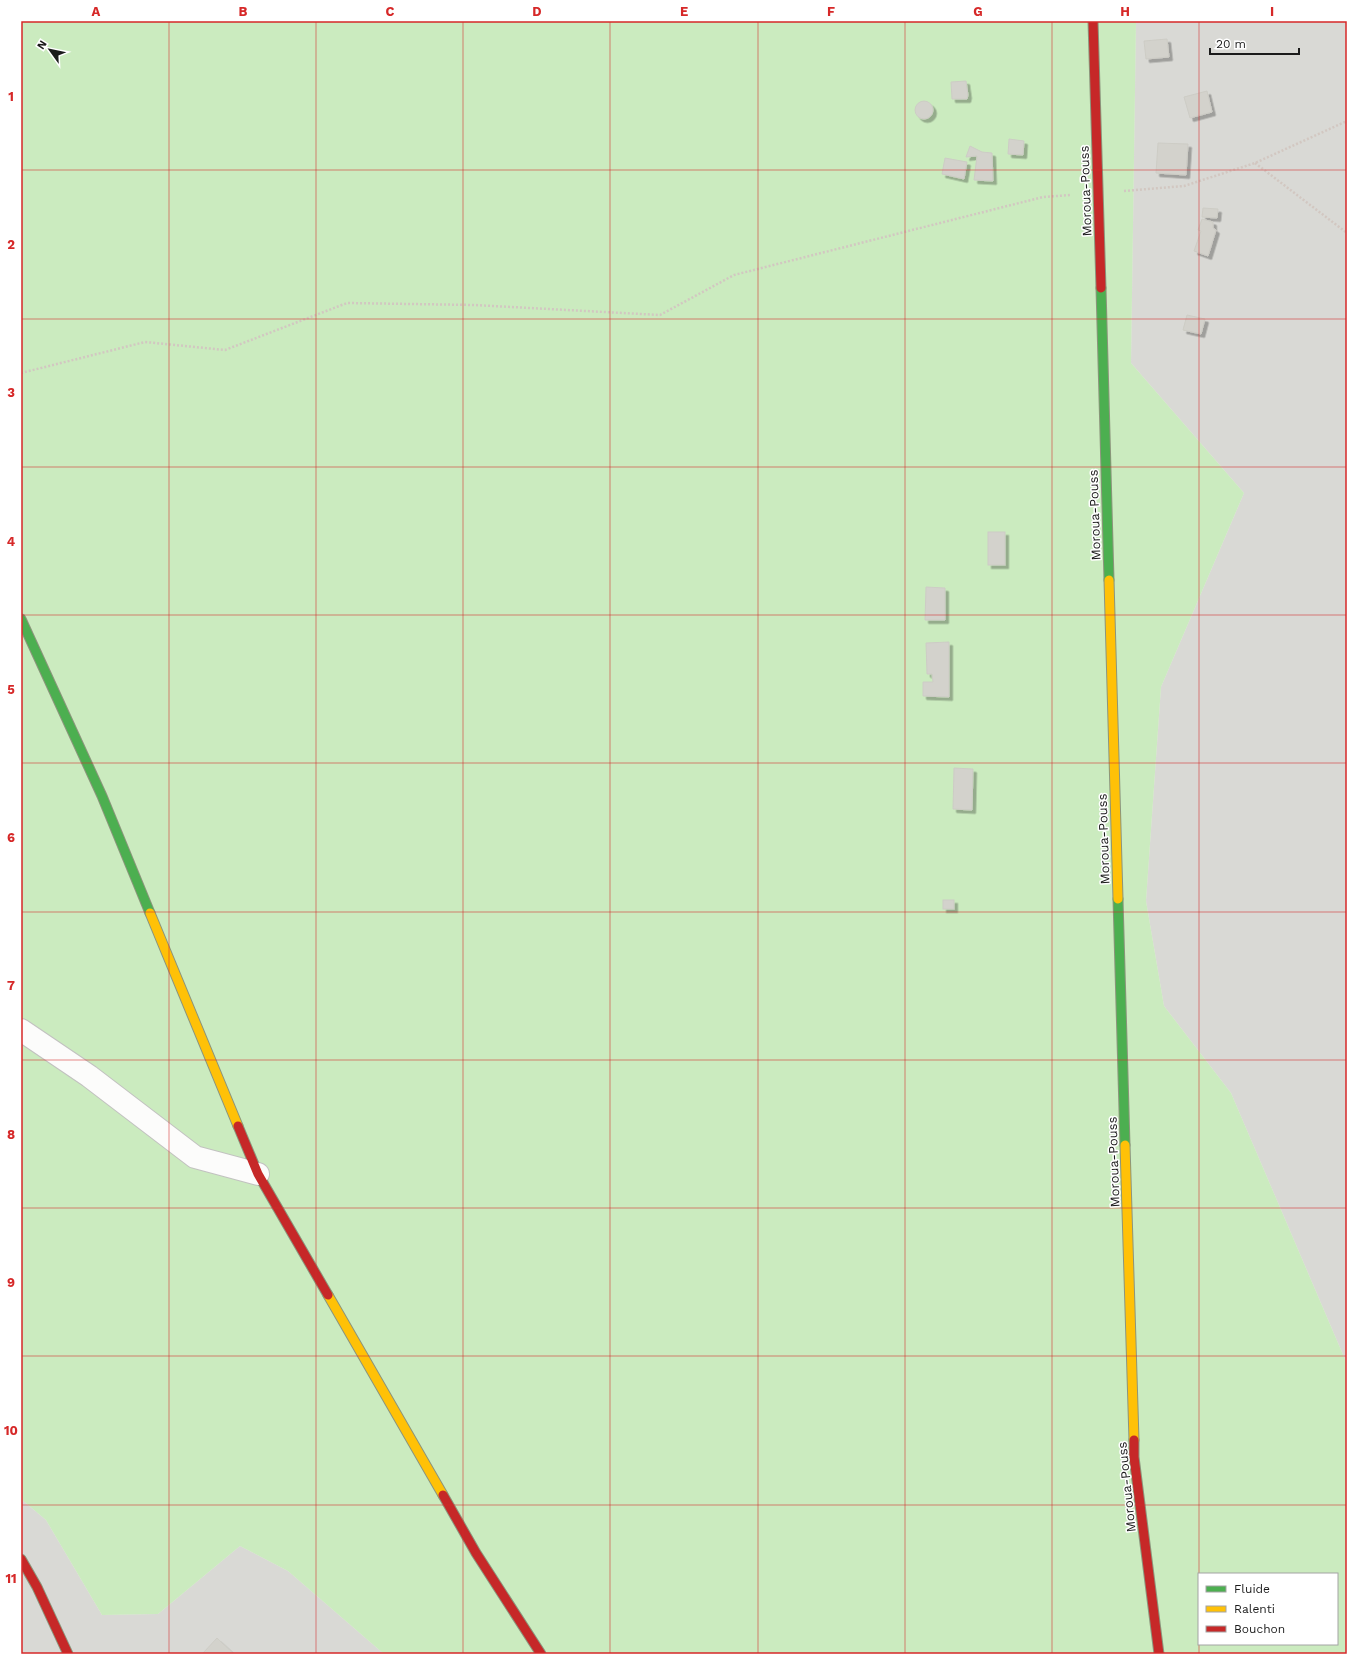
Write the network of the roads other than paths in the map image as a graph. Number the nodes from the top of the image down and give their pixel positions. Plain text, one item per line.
1 (1093, 21) edge
2 (21, 619) edge
3 (21, 1030) edge
4 (258, 1174) junction
5 (21, 1559) edge
6 (68, 1654) edge
7 (541, 1654) edge
8 (1159, 1654) edge

1 - 8 main road, Moroua-Pouss
2 - 4 main road
3 - 4 street
4 - 7 main road
5 - 6 main road

